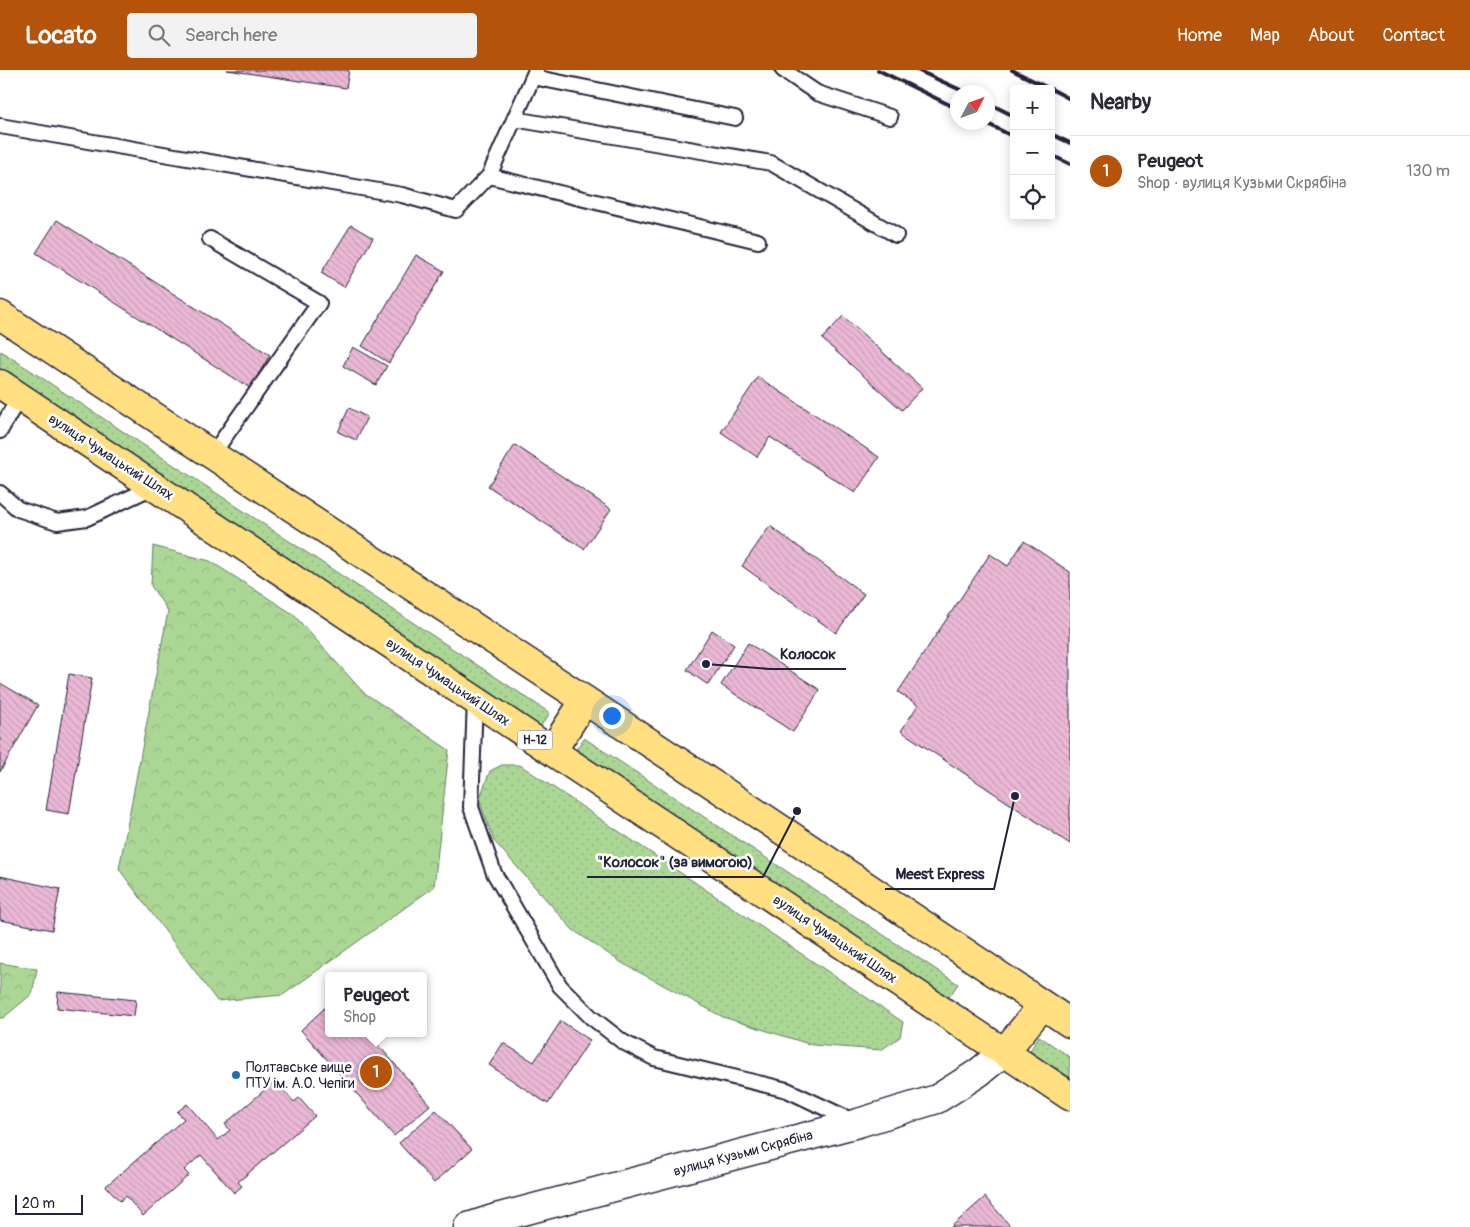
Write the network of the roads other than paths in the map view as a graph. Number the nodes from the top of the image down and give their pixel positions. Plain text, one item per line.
1 (783, 70) edge
2 (534, 73) edge
3 (890, 116) dead end
4 (735, 118) dead end
5 (514, 119) junction
6 (0, 126) edge
7 (489, 176) junction
8 (896, 235) dead end
9 (210, 238) dead end
10 (758, 241) dead end
11 (0, 315) edge
12 (10, 390) edge
13 (0, 431) edge
14 (212, 455) junction
15 (155, 486) junction
16 (0, 493) edge
17 (475, 700) junction
18 (585, 700) junction
19 (552, 751) junction
20 (1043, 1005) junction
21 (1070, 1023) edge
22 (1005, 1051) junction
23 (1070, 1096) edge
24 (858, 1123) junction
25 (468, 1227) edge

1 - 3 lane
2 - 4 lane
2 - 5 lane
5 - 7 lane
5 - 8 lane
6 - 7 lane
7 - 10 lane
9 - 14 lane
11 - 14 main road
12 - 13 lane
12 - 15 main road, вулиця Чумацький Шлях / Н-12
14 - 18 main road
15 - 16 lane
15 - 17 main road, вулиця Чумацький Шлях / Н-12
17 - 19 main road, вулиця Чумацький Шлях / Н-12
17 - 24 lane
18 - 19 main road
18 - 20 main road
19 - 22 main road, вулиця Чумацький Шлях / Н-12
20 - 21 main road
20 - 22 main road
22 - 23 main road, вулиця Чумацький Шлях / Н-12
22 - 24 street, вулиця Кузьми Скрябіна
24 - 25 street, вулиця Кузьми Скрябіна

